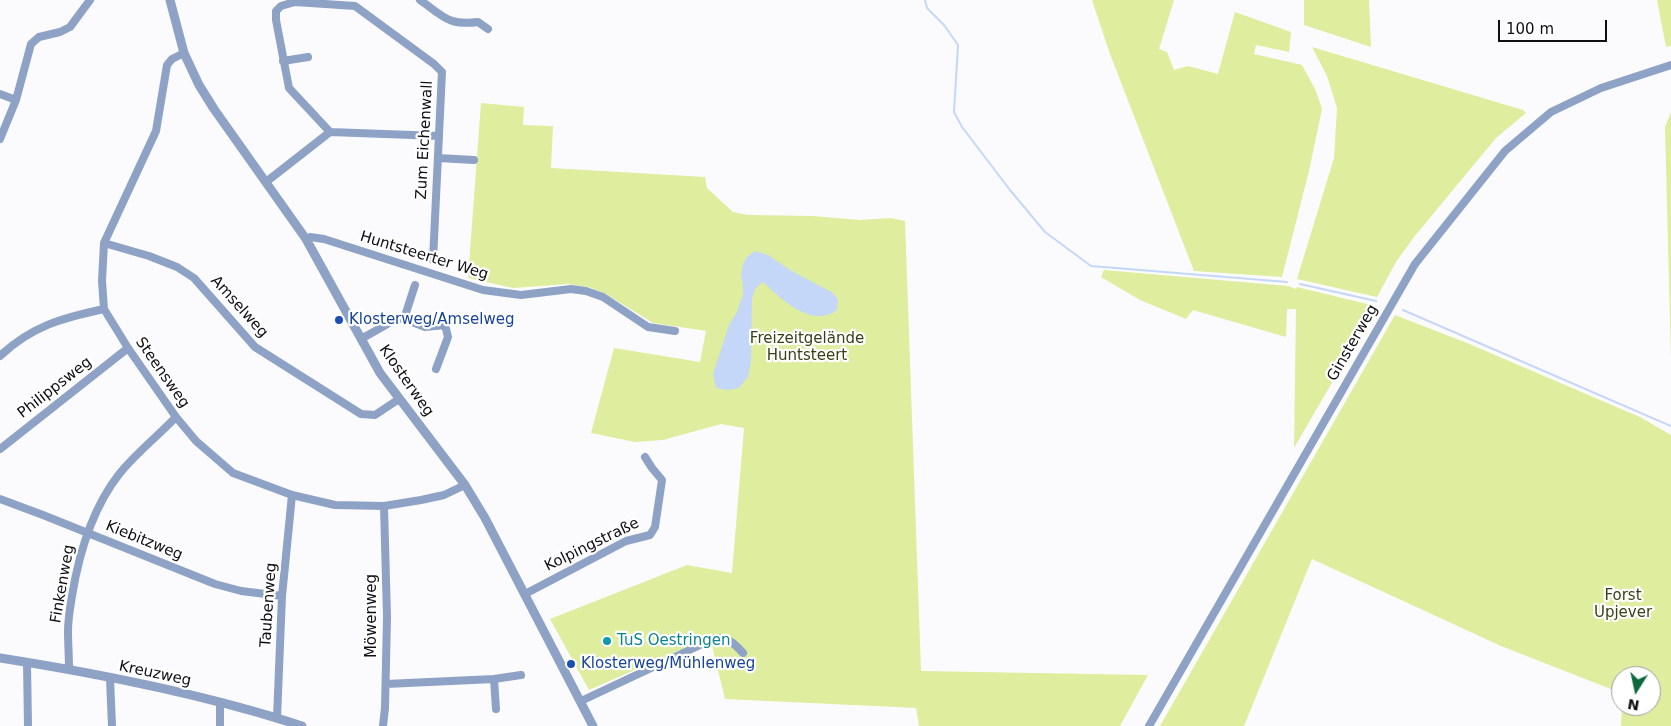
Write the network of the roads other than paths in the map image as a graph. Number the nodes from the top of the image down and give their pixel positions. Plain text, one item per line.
1 (90, 0) edge
2 (170, 0) edge
3 (420, 0) edge
4 (488, 29) dead end
5 (184, 52) junction
6 (308, 57) dead end
7 (283, 61) junction
8 (1671, 64) edge
9 (0, 94) edge
10 (16, 100) junction
11 (330, 132) junction
12 (439, 136) junction
13 (0, 139) edge
14 (438, 158) junction
15 (474, 160) dead end
16 (266, 182) junction
17 (306, 239) junction
18 (104, 244) junction
19 (433, 260) dead end
20 (415, 285) dead end
21 (104, 309) junction
22 (404, 319) junction
23 (675, 331) dead end
24 (361, 340) junction
25 (128, 348) junction
26 (0, 356) edge
27 (436, 369) dead end
28 (399, 399) junction
29 (176, 417) junction
30 (0, 449) edge
31 (645, 457) dead end
32 (465, 486) junction
33 (292, 495) junction
34 (0, 499) edge
35 (384, 506) junction
36 (87, 532) junction
37 (525, 594) junction
38 (282, 596) junction
39 (743, 653) dead end
40 (0, 658) edge
41 (27, 662) junction
42 (69, 669) junction
43 (521, 675) dead end
44 (110, 678) junction
45 (494, 678) junction
46 (386, 684) junction
47 (580, 701) junction
48 (220, 702) junction
49 (496, 709) dead end
50 (277, 718) junction
51 (28, 726) edge
52 (112, 726) edge
53 (220, 726) edge
54 (302, 726) edge
55 (383, 726) edge
56 (593, 726) edge
57 (1149, 726) edge

1 - 10 street
2 - 5 street, Klosterweg
3 - 4 street
5 - 16 street, Klosterweg
5 - 18 street, Steensweg
6 - 7 street
7 - 11 street, Zum Eichenwall
7 - 12 street, Zum Eichenwall
8 - 57 street, Ginsterweg
9 - 10 street
10 - 13 street
11 - 12 street
11 - 16 street
12 - 14 street, Zum Eichenwall
14 - 15 street
14 - 19 street, Zum Eichenwall
16 - 17 street, Klosterweg
17 - 23 street, Huntsteerter Weg
17 - 24 street, Klosterweg
18 - 21 street, Steensweg
18 - 28 street, Amselweg
20 - 22 street
21 - 25 street, Steensweg
21 - 26 street
22 - 24 street
22 - 27 street
24 - 28 street, Klosterweg
25 - 29 street, Steensweg
25 - 30 street, Philippsweg
28 - 32 street, Klosterweg
29 - 33 street, Steensweg
29 - 36 street, Finkenweg
31 - 37 street, Kolpingstraße
32 - 35 street, Steensweg
32 - 37 street, Klosterweg
33 - 35 street, Steensweg
33 - 38 street, Taubenweg
34 - 36 street, Kiebitzweg
35 - 46 street, Möwenweg
36 - 38 street, Kiebitzweg
36 - 42 street, Finkenweg
37 - 47 street, Klosterweg
38 - 50 street, Taubenweg
39 - 47 street
40 - 41 street, Kreuzweg
41 - 42 street, Kreuzweg
41 - 51 street
42 - 44 street, Kreuzweg
43 - 45 street
44 - 48 street, Kreuzweg
44 - 52 street
45 - 46 street
45 - 49 street
46 - 55 street, Möwenweg
47 - 56 street, Klosterweg
48 - 50 street, Kreuzweg
48 - 53 street
50 - 54 street, Kreuzweg

